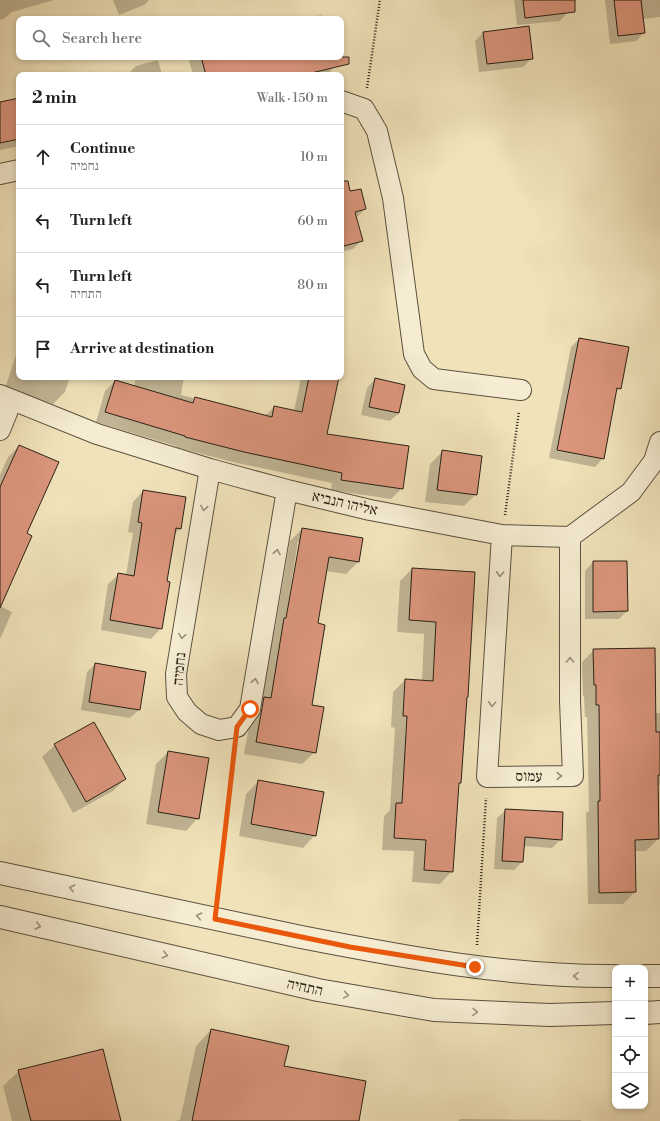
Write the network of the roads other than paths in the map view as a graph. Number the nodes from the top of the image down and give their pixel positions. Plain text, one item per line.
1 (344, 102) edge
2 (16, 171) edge
3 (0, 174) edge
4 (521, 390) road end
5 (6, 398) edge
6 (0, 430) edge
7 (660, 442) edge
8 (210, 469) junction
9 (287, 490) junction
10 (502, 535) junction
11 (570, 537) junction
12 (0, 873) edge
13 (0, 918) edge
14 (612, 976) edge
15 (648, 976) edge
16 (660, 976) edge
17 (660, 1012) edge
18 (612, 1013) edge
19 (648, 1013) edge

1 - 4 street
2 - 3 street
5 - 6 street
5 - 8 street, אליהו הנביא
7 - 11 street
8 - 9 street, אליהו הנביא
8 -> 9 street, נחמיה
9 - 10 street, אליהו הנביא
10 - 11 street, אליהו הנביא
10 -> 11 street, עמוס
14 -> 12 street
13 -> 18 street, התחיה
15 - 16 street
17 - 19 street

